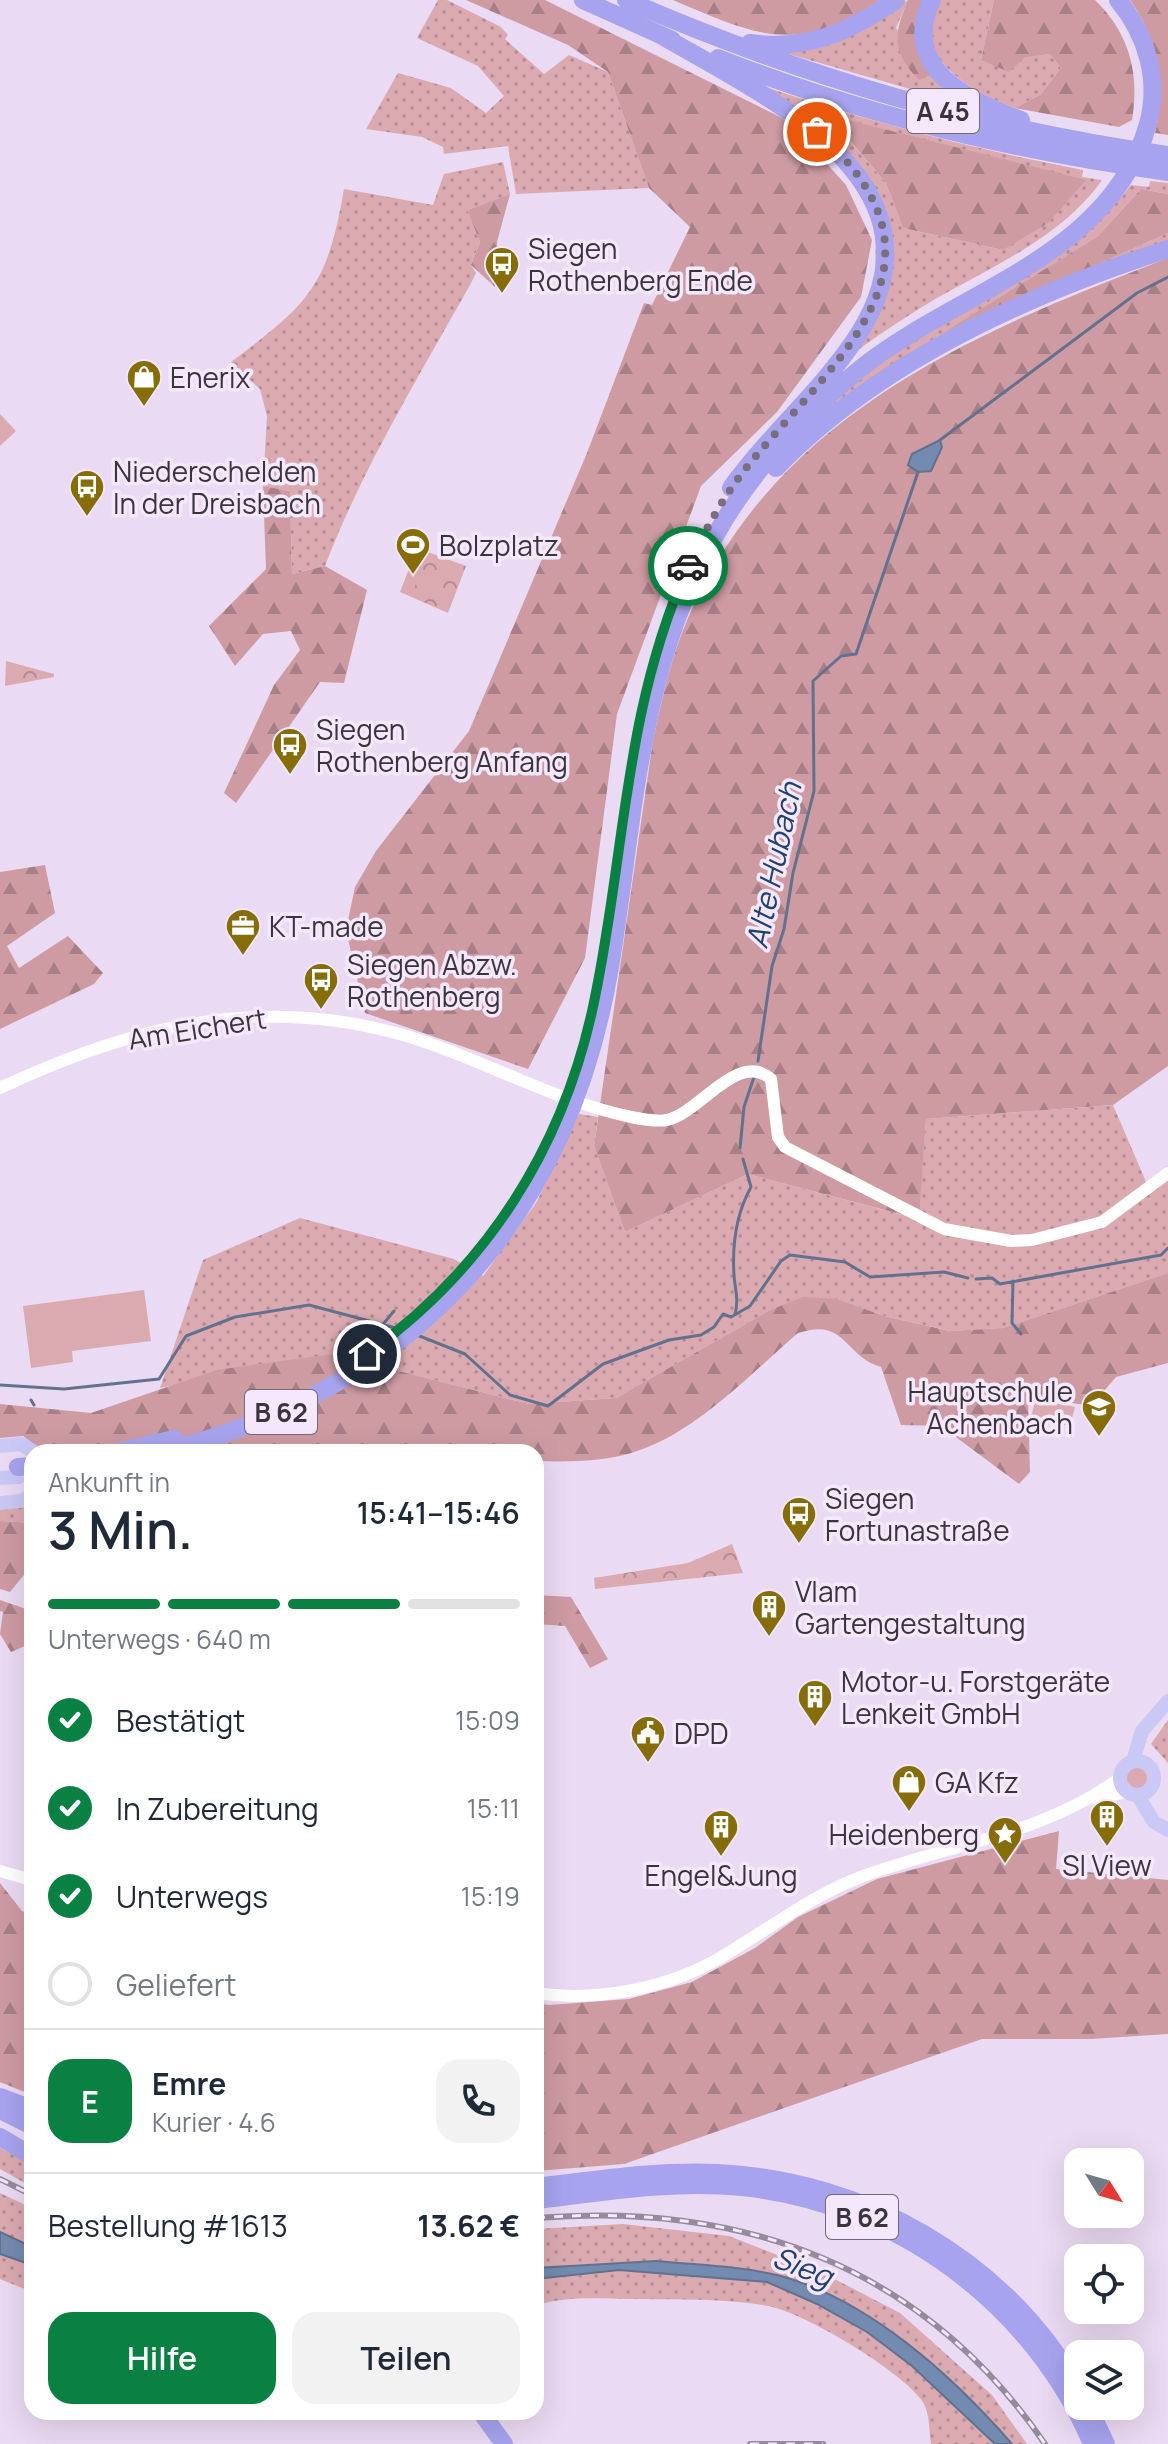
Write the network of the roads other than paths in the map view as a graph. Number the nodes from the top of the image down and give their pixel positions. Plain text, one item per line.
1 (583, 0) edge
2 (626, 0) edge
3 (896, 0) edge
4 (932, 0) edge
5 (1106, 0) edge
6 (1118, 0) edge
7 (710, 35) junction
8 (662, 36) junction
9 (1084, 142) junction
10 (1101, 154) junction
11 (1168, 155) edge
12 (1168, 172) edge
13 (1168, 249) edge
14 (782, 426) junction
15 (693, 583) junction
16 (591, 1035) junction
17 (0, 1088) edge
18 (1168, 1173) edge
19 (150, 1444) edge
20 (189, 1444) edge
21 (0, 1446) edge
22 (24, 1446) edge
23 (20, 1471) edge
24 (0, 1478) edge
25 (24, 1499) edge
26 (0, 1503) edge
27 (1168, 1701) edge
28 (1140, 1762) junction
29 (1133, 1789) junction
30 (1165, 1828) edge
31 (0, 1871) edge
32 (24, 1878) edge
33 (544, 1993) edge
34 (0, 2097) edge
35 (24, 2106) edge
36 (0, 2110) edge
37 (24, 2122) edge
38 (0, 2127) edge
39 (0, 2137) edge
40 (24, 2139) edge
41 (24, 2151) edge
42 (544, 2186) edge
43 (544, 2199) edge
44 (1064, 2367) edge
45 (487, 2420) edge
46 (1095, 2420) edge
47 (504, 2444) edge
48 (1092, 2444) edge
49 (1106, 2444) edge

1 - 8 highway, A 45
2 - 7 highway, A 45
3 - 7 highway
4 - 9 highway
5 - 14 highway
6 - 15 highway
7 - 9 highway, A 45
8 - 10 highway, A 45
8 - 14 highway
9 - 10 highway, A 45
10 - 11 highway, A 45
10 - 12 highway, A 45
13 - 15 highway
14 - 16 highway, B 62
15 - 16 highway, B 62
16 - 19 highway, B 62
16 - 20 highway, B 62
17 - 18 street, Am Eichert
21 - 22 main road
23 - 24 main road
25 - 26 main road
27 - 28 main road
28 - 29 main road
28 - 29 main road
29 - 30 main road
29 - 33 street
31 - 32 street
34 - 35 highway
36 - 37 highway
38 - 40 highway
39 - 41 highway
42 - 44 highway, B 62
43 - 48 highway, B 62
45 - 47 highway
46 - 49 highway

